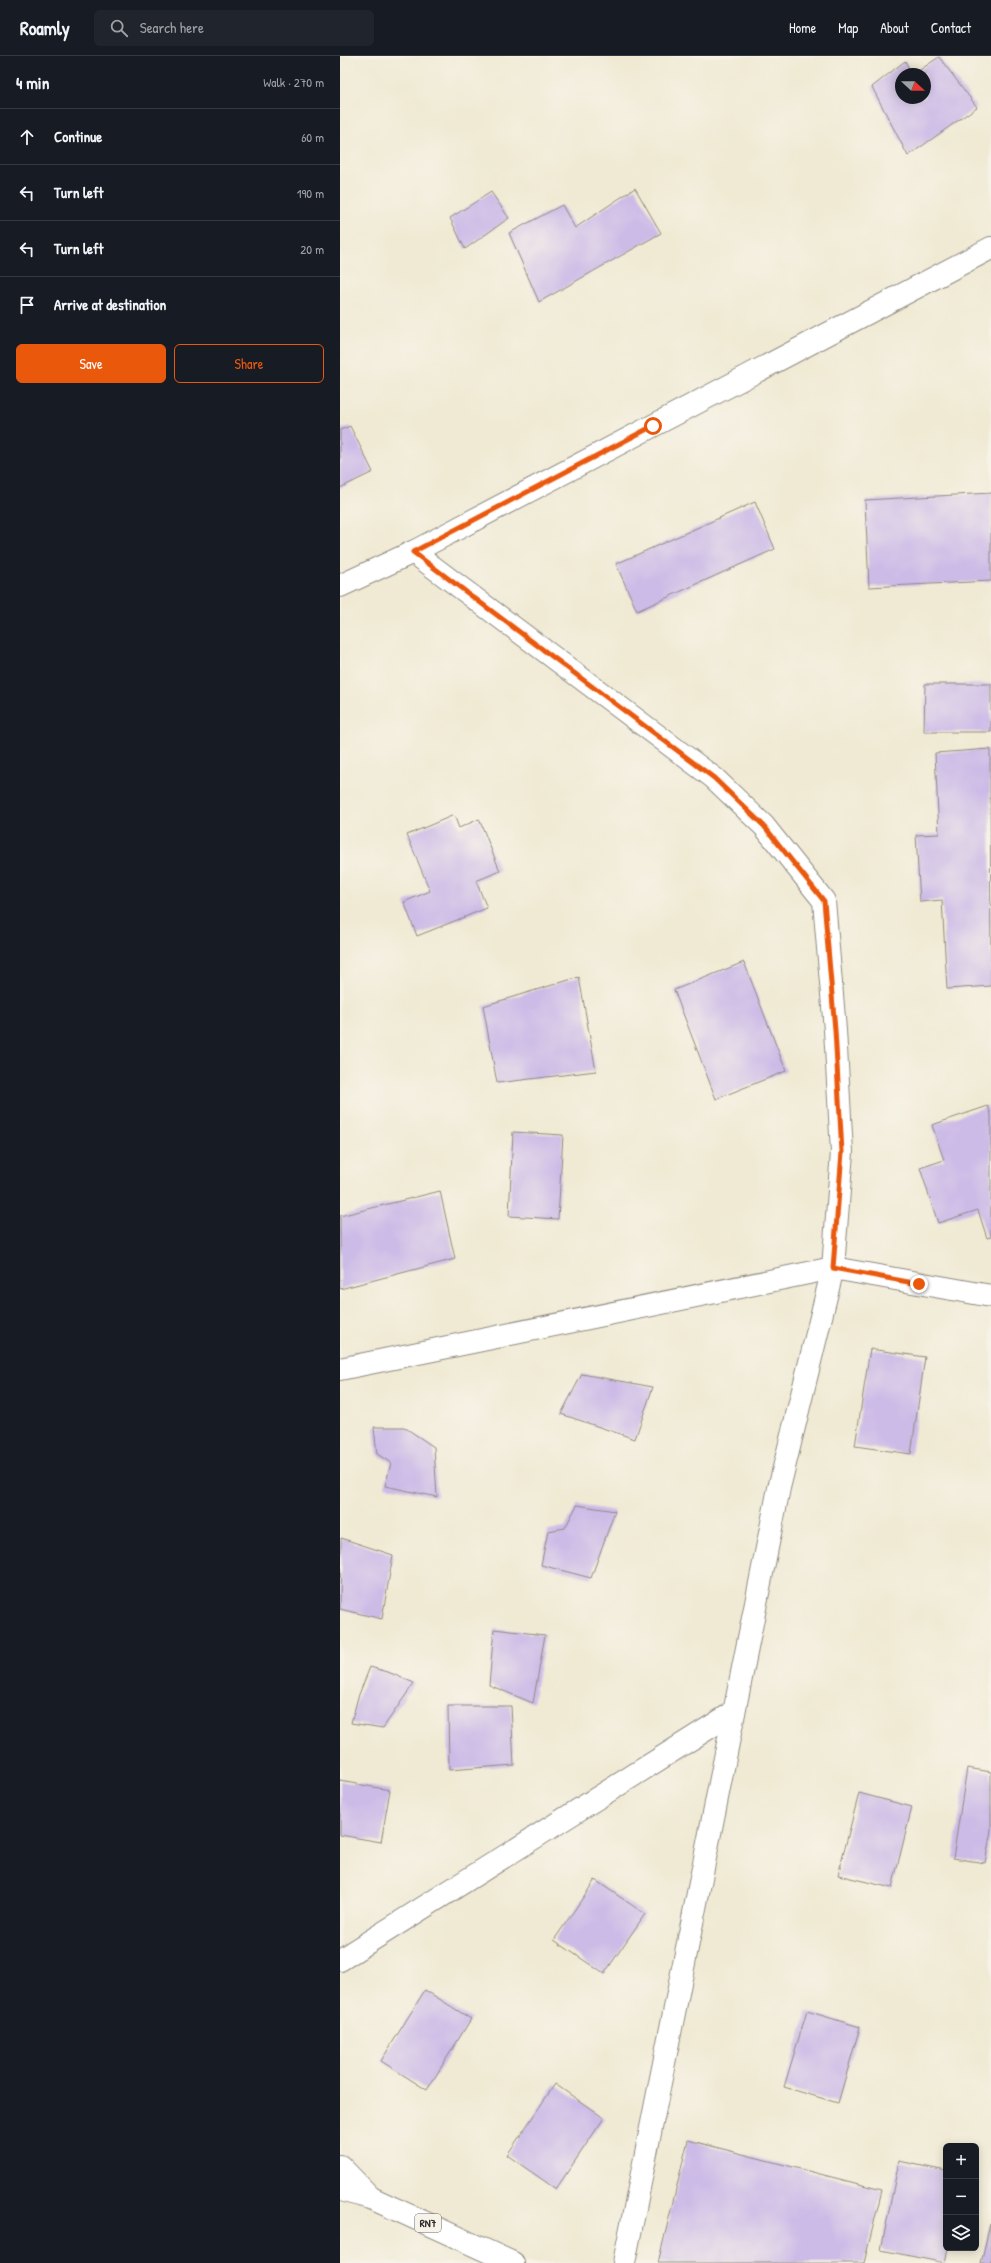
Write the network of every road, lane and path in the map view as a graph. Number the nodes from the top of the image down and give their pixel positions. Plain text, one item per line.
1 (991, 248) edge
2 (413, 552) junction
3 (340, 586) edge
4 (833, 1268) junction
5 (991, 1296) edge
6 (340, 1369) edge
7 (734, 1712) junction
8 (340, 1960) edge
9 (340, 2166) edge
10 (340, 2190) edge
11 (371, 2198) junction
12 (513, 2263) edge
13 (624, 2263) edge

1 - 2 main road
2 - 3 main road
2 - 4 main road
4 - 5 main road
4 - 6 main road
4 - 7 main road
7 - 8 main road
7 - 13 main road
9 - 11 main road
10 - 11 main road, RN7
11 - 12 main road, RN7

